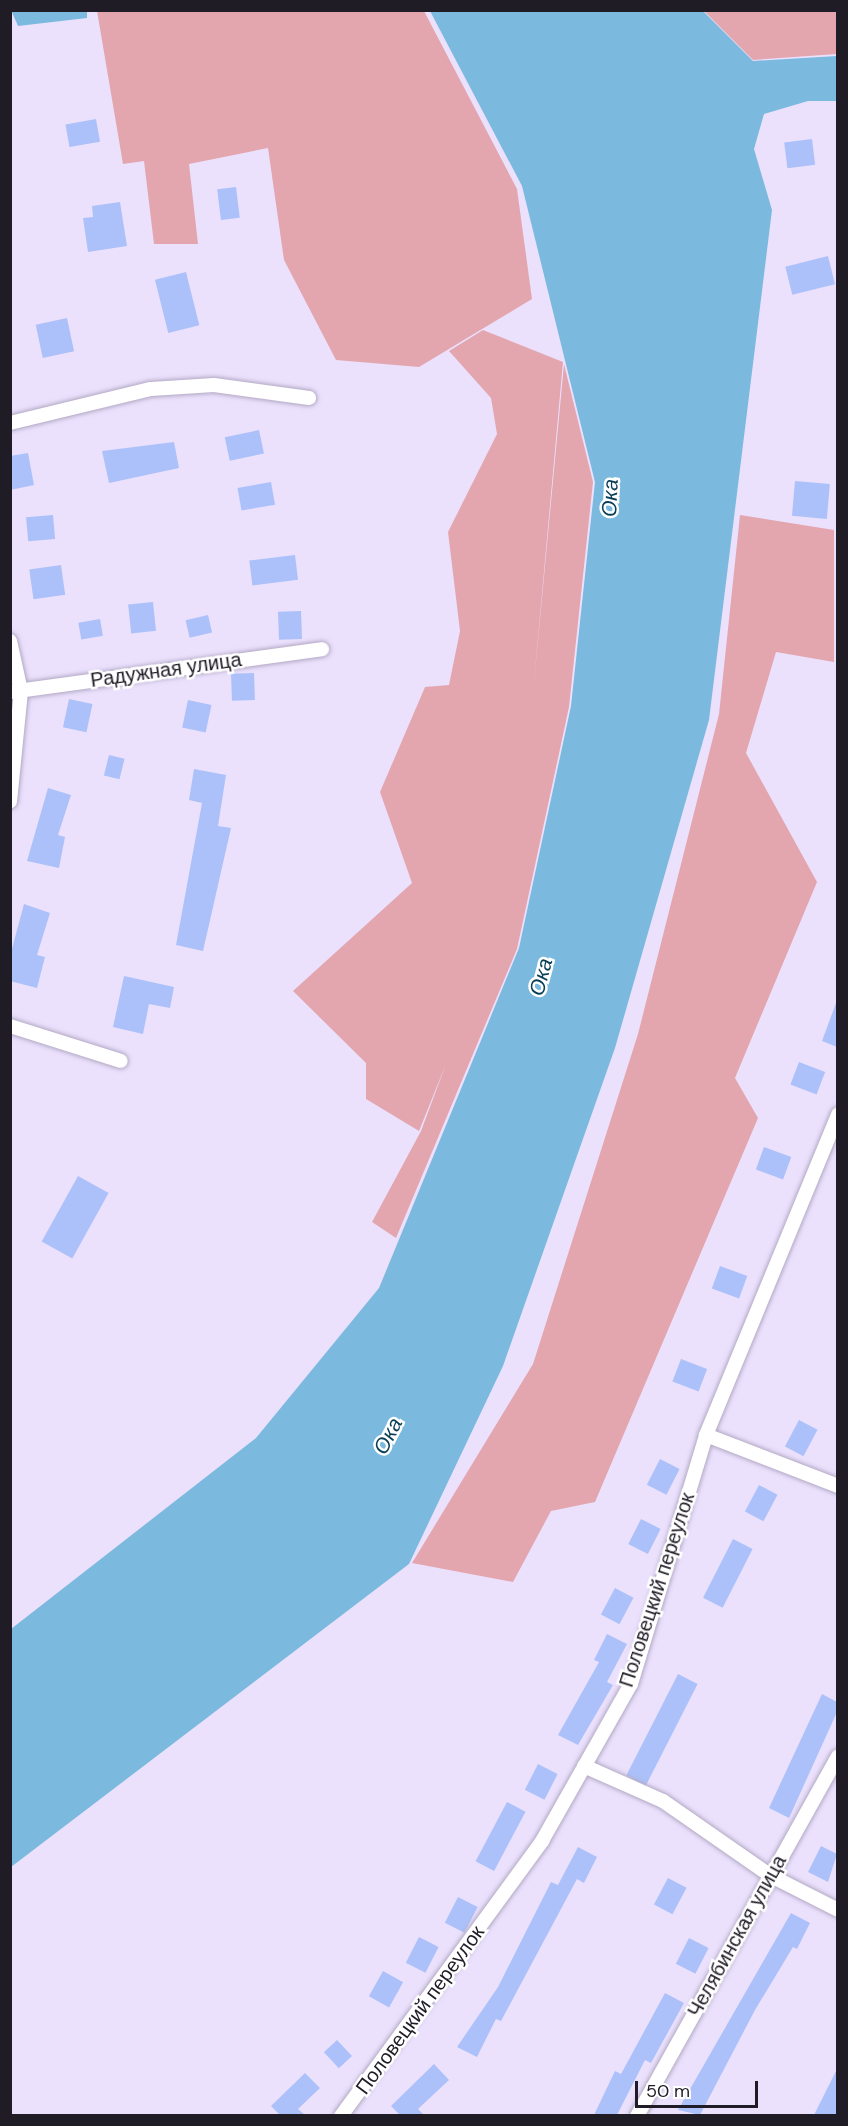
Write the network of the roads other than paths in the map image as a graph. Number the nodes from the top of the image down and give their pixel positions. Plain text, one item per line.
1 (309, 398) dead end
2 (10, 423) edge
3 (10, 641) edge
4 (322, 649) dead end
5 (16, 691) edge
6 (10, 801) edge
7 (10, 1026) edge
8 (121, 1061) dead end
9 (837, 1114) edge
10 (706, 1435) junction
11 (837, 1486) edge
12 (837, 1756) edge
13 (584, 1766) junction
14 (771, 1876) junction
15 (837, 1910) edge
16 (341, 2115) edge
17 (638, 2115) edge

1 - 2 street
3 - 5 street
4 - 5 street, Радужная улица
5 - 6 street
7 - 8 street
9 - 10 street, Половецкий переулок
10 - 11 street
10 - 13 street, Половецкий переулок
12 - 14 street, Челябинская улица
13 - 14 street
13 - 16 street, Половецкий переулок
14 - 15 street
14 - 17 street, Челябинская улица

